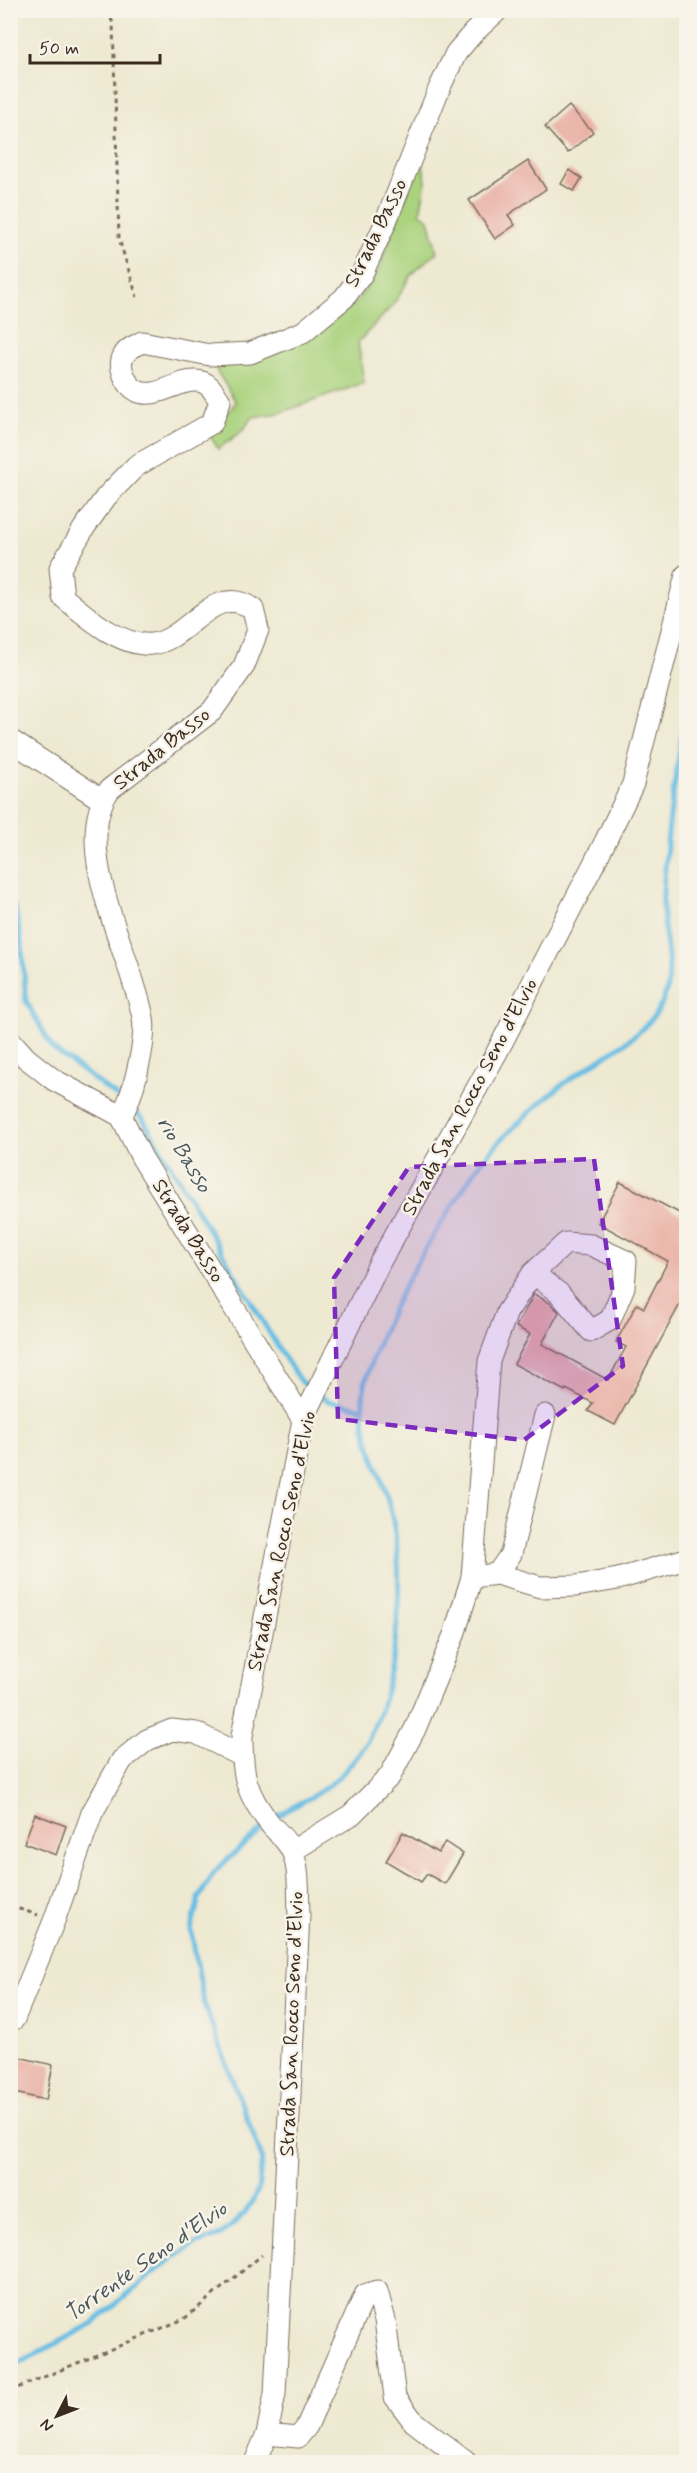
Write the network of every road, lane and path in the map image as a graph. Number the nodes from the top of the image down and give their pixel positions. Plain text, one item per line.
1 (107, 10) edge
2 (498, 10) edge
3 (137, 297) dead end
4 (687, 575) edge
5 (10, 740) edge
6 (102, 800) junction
7 (10, 1040) edge
8 (125, 1106) junction
9 (533, 1273) junction
10 (307, 1412) junction
11 (545, 1415) dead end
12 (687, 1559) edge
13 (497, 1574) junction
14 (472, 1577) junction
15 (242, 1763) junction
16 (288, 1845) junction
17 (10, 1906) edge
18 (54, 1921) junction
19 (14, 2019) dead end
20 (283, 2238) junction
21 (10, 2391) edge
22 (267, 2434) junction
23 (263, 2460) edge
24 (466, 2463) edge

1 - 3 path
2 - 6 street, Strada Basso
4 - 10 street, Strada San Rocco Seno d'Elvio
5 - 6 street
6 - 8 street, Strada Basso
7 - 8 street
8 - 10 street, Strada Basso
9 - 9 street
9 - 14 street
10 - 15 street, Strada San Rocco Seno d'Elvio
11 - 13 street
12 - 13 street
13 - 14 street
14 - 16 street
15 - 16 street, Strada San Rocco Seno d'Elvio
15 - 18 street
16 - 20 street, Strada San Rocco Seno d'Elvio
17 - 18 path
18 - 19 street
20 - 21 path
20 - 22 street, Strada San Rocco Seno d'Elvio
22 - 23 street, Strada San Rocco Seno d'Elvio
22 - 24 street

